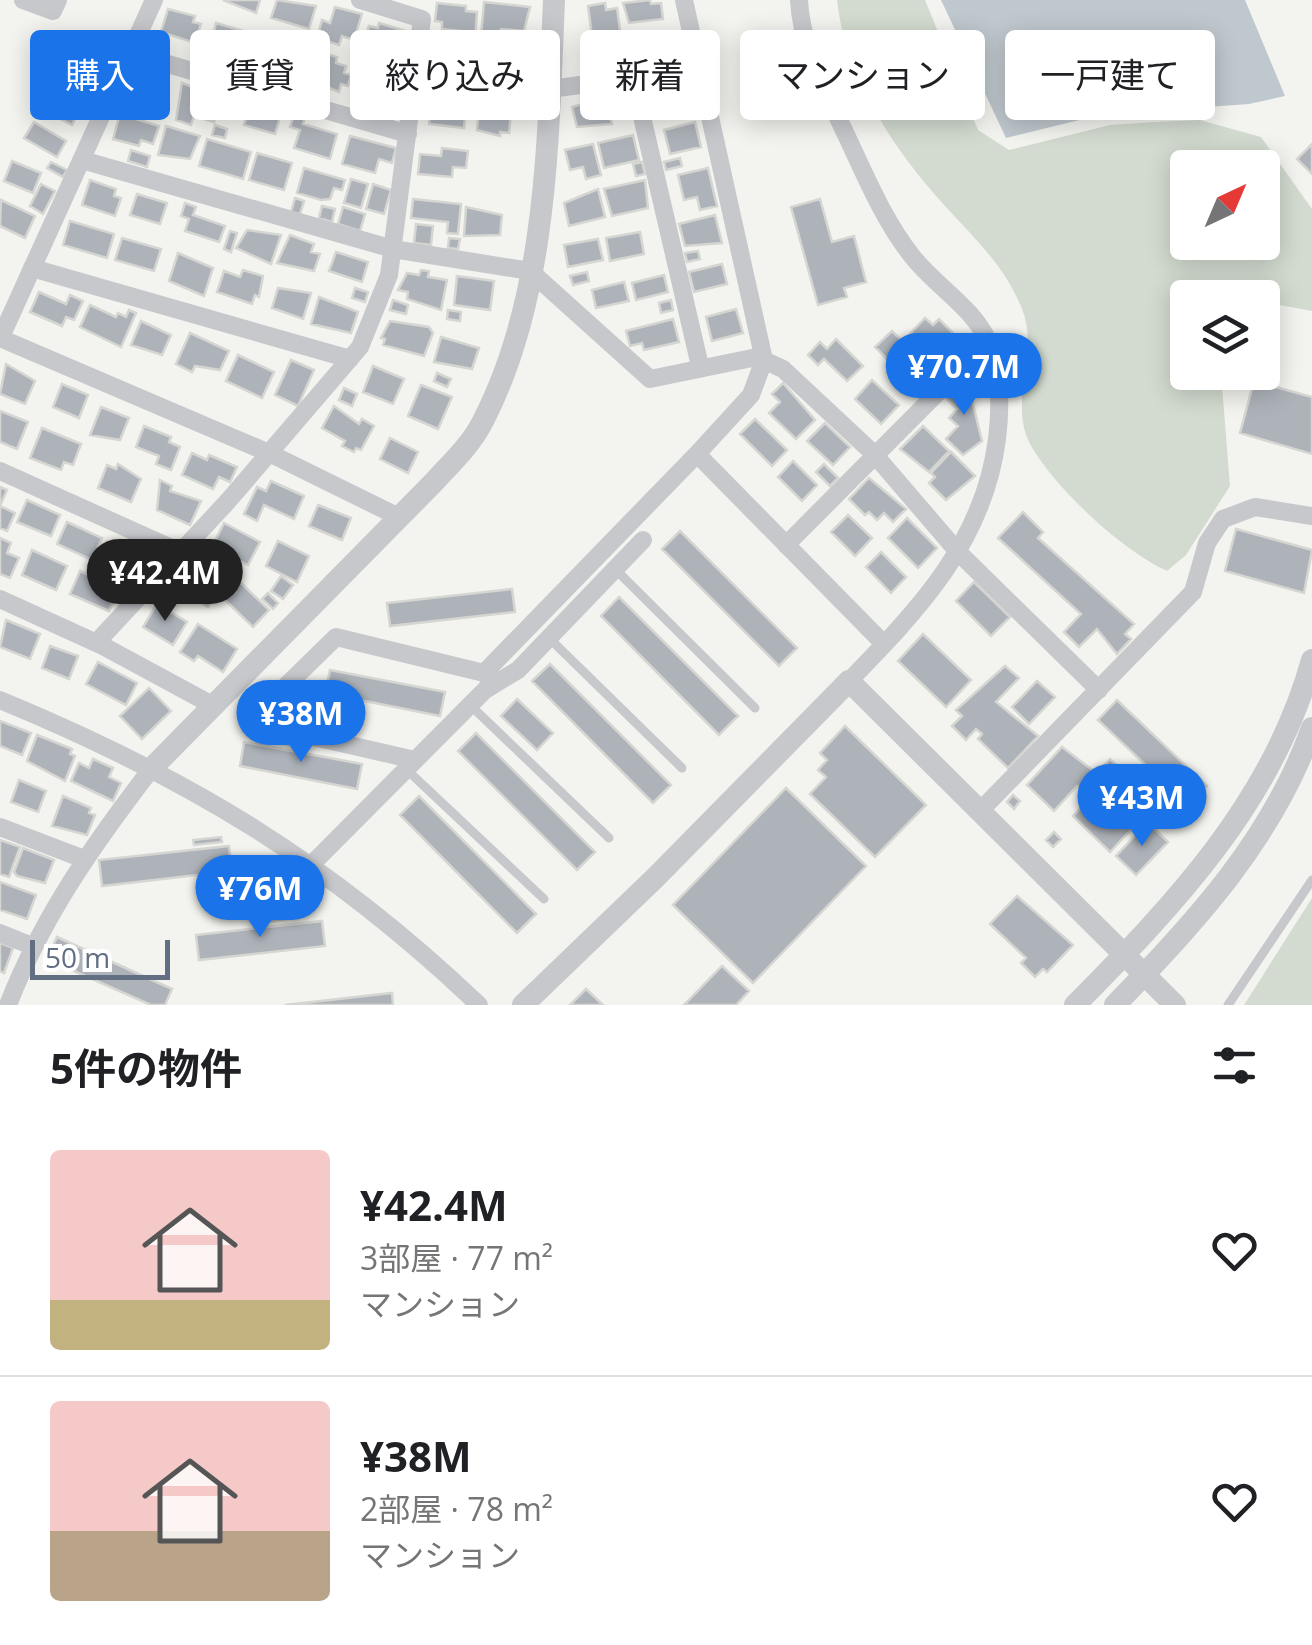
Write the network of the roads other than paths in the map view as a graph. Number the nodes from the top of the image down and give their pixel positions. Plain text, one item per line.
1 (23, 0) edge
2 (58, 0) edge
3 (154, 0) edge
4 (360, 0) edge
5 (554, 0) edge
6 (684, 0) edge
7 (799, 0) edge
8 (140, 30) edge
9 (553, 30) edge
10 (170, 64) edge
11 (560, 88) edge
12 (100, 120) edge
13 (547, 120) edge
14 (408, 134) junction
15 (82, 160) junction
16 (393, 250) junction
17 (32, 268) junction
18 (530, 272) junction
19 (0, 338) edge
20 (988, 342) junction
21 (350, 359) junction
22 (764, 360) junction
23 (700, 366) junction
24 (269, 453) junction
25 (697, 454) junction
26 (874, 454) junction
27 (0, 471) edge
28 (1312, 516) edge
29 (399, 517) junction
30 (643, 540) dead end
31 (786, 545) junction
32 (180, 552) junction
33 (958, 552) junction
34 (615, 570) junction
35 (0, 599) edge
36 (548, 638) junction
37 (96, 643) junction
38 (884, 644) junction
39 (1312, 660) edge
40 (489, 679) junction
41 (848, 680) junction
42 (1099, 690) junction
43 (0, 700) edge
44 (470, 705) junction
45 (214, 706) junction
46 (755, 708) dead end
47 (1312, 728) edge
48 (411, 764) junction
49 (152, 768) junction
50 (682, 768) dead end
51 (980, 811) junction
52 (0, 827) edge
53 (609, 838) dead end
54 (84, 859) junction
55 (312, 864) junction
56 (1312, 880) edge
57 (544, 900) dead end
58 (0, 933) edge
59 (32, 946) junction
60 (1124, 956) junction
61 (1143, 976) junction
62 (8, 1005) edge
63 (479, 1005) edge
64 (522, 1005) edge
65 (1075, 1005) edge
66 (1115, 1005) edge
67 (1175, 1005) edge
68 (1228, 1005) edge

1 - 2 street
3 - 8 street
4 - 14 street
5 - 9 street
6 - 22 street
7 - 20 street
10 - 14 street
11 - 23 street
12 - 15 street
13 - 18 street
14 - 16 street
15 - 16 street
15 - 17 street
16 - 18 street
16 - 21 street
17 - 19 street
17 - 21 street
18 - 23 street
18 - 29 street
19 - 24 street
20 - 26 street
20 - 33 street
21 - 24 street
22 - 23 street
22 - 25 street
22 - 26 street
24 - 29 street
24 - 32 street
25 - 31 street
25 - 40 street
26 - 31 street
26 - 33 street
27 - 32 street
28 - 42 street
29 - 45 street
30 - 34 street
31 - 38 street
32 - 37 street
33 - 38 street
33 - 42 street
34 - 36 street
34 - 46 lane
35 - 37 street
36 - 40 street
36 - 50 lane
37 - 45 street
38 - 41 street
39 - 60 street
40 - 44 street
40 - 48 street
41 - 51 street
41 - 64 street
42 - 51 street
43 - 49 street
44 - 48 street
44 - 53 lane
45 - 49 street
47 - 61 street
48 - 55 street
48 - 57 lane
49 - 54 street
49 - 55 street
51 - 60 street
52 - 54 street
54 - 59 street
55 - 63 street
56 - 68 lane
58 - 59 street
59 - 62 street
60 - 61 street
60 - 65 street
61 - 66 street
61 - 67 street

